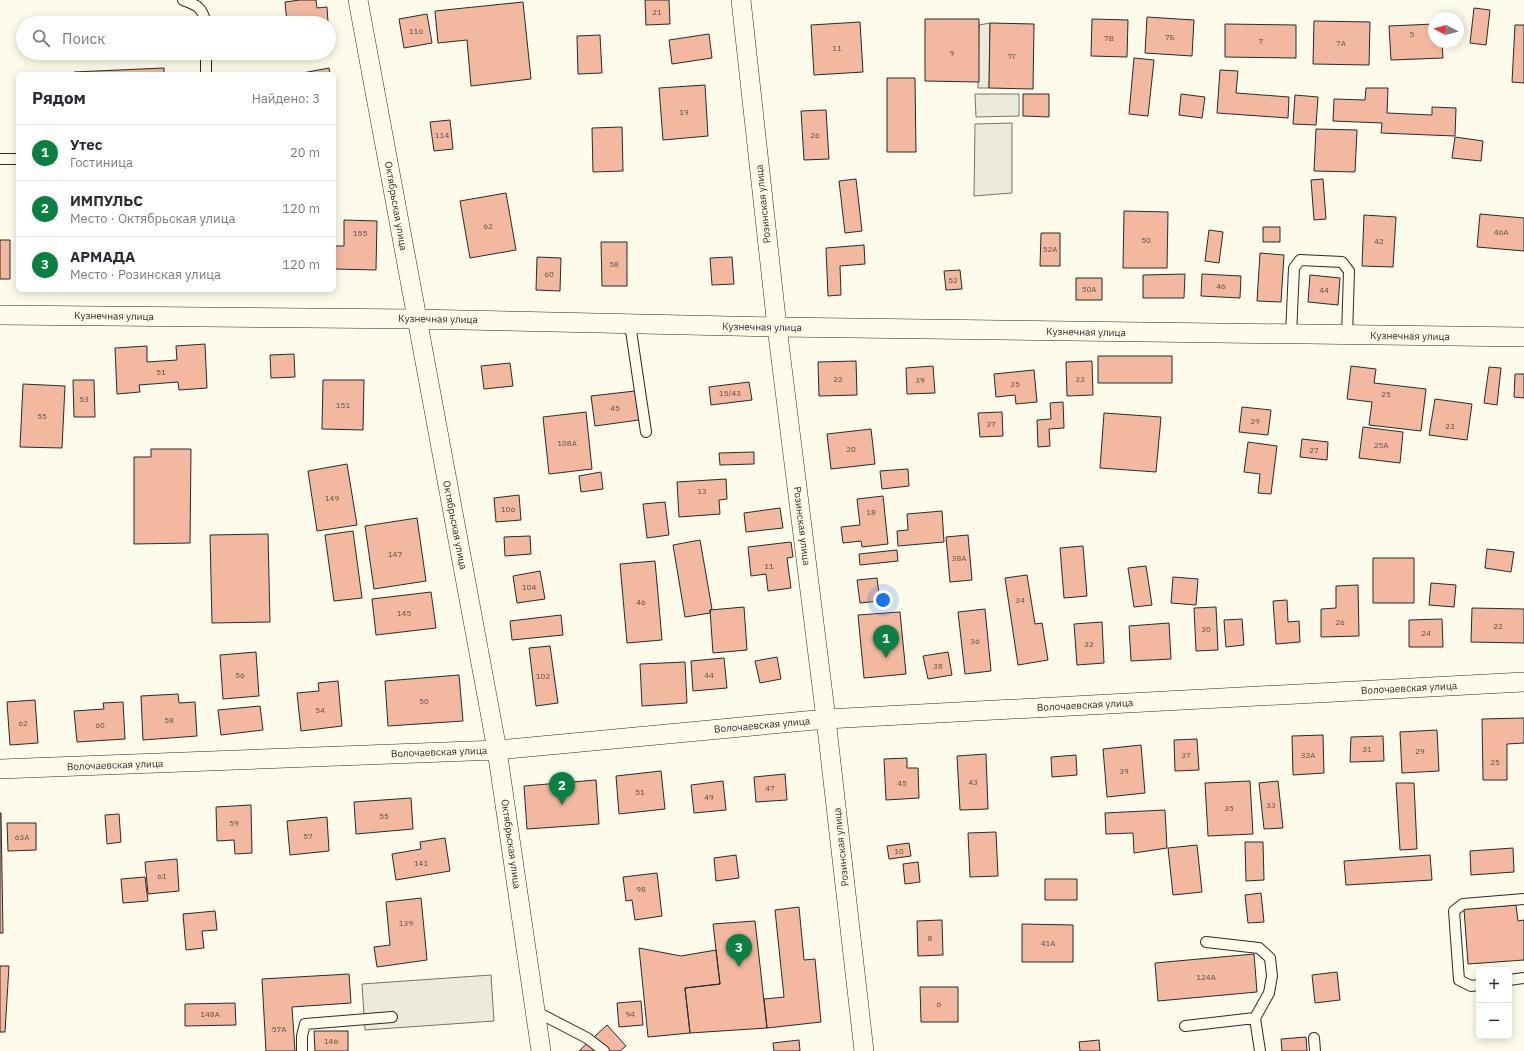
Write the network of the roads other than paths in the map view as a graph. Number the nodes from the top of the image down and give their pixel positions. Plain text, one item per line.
1 (183, 0) edge
2 (358, 0) edge
3 (741, 0) edge
4 (205, 16) edge
5 (206, 60) edge
6 (206, 72) edge
7 (0, 159) edge
8 (16, 159) edge
9 (0, 315) edge
10 (416, 319) junction
11 (630, 324) junction
12 (777, 327) junction
13 (1291, 335) junction
14 (1347, 336) junction
15 (1524, 337) edge
16 (646, 432) dead end
17 (1524, 682) edge
18 (826, 718) junction
19 (497, 750) junction
20 (0, 769) edge
21 (1524, 899) edge
22 (1206, 942) dead end
23 (1524, 978) edge
24 (1512, 980) edge
25 (1476, 985) edge
26 (535, 1011) junction
27 (392, 1017) dead end
28 (1255, 1018) junction
29 (1185, 1026) dead end
30 (1314, 1038) dead end
31 (302, 1051) edge
32 (541, 1051) edge
33 (604, 1051) edge
34 (864, 1051) edge
35 (1260, 1051) edge
36 (1315, 1051) edge

1 - 4 lane
2 - 10 street, Октябрьская улица
3 - 12 street, Розинская улица
5 - 6 lane
7 - 8 lane
9 - 10 street, Кузнечная улица
10 - 11 street, Кузнечная улица
10 - 19 street, Октябрьская улица
11 - 12 street, Кузнечная улица
11 - 16 lane
12 - 13 street, Кузнечная улица
12 - 18 street, Розинская улица
13 - 14 street, Кузнечная улица
13 - 14 lane
14 - 15 street, Кузнечная улица
17 - 18 street, Волочаевская улица
18 - 19 street, Волочаевская улица
18 - 34 street, Розинская улица
19 - 20 street, Волочаевская улица
19 - 26 street, Октябрьская улица
21 - 25 lane
22 - 28 lane
23 - 24 lane
26 - 32 street, Октябрьская улица
26 - 33 lane
27 - 31 lane
28 - 29 lane
28 - 35 lane
30 - 36 lane

